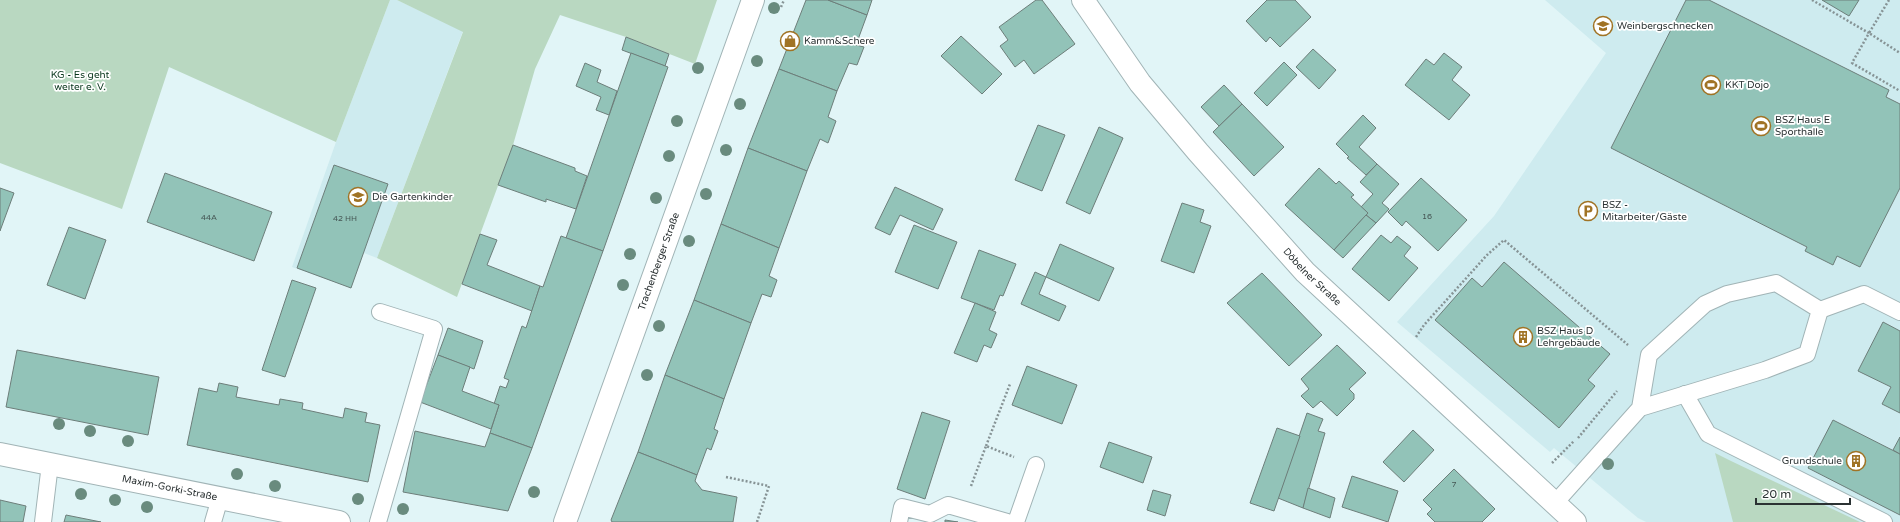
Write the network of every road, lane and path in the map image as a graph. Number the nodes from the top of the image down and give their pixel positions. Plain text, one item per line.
1 (753, 0) edge
2 (1083, 0) edge
3 (1812, 0) edge
4 (1889, 0) edge
5 (1869, 33) junction
6 (1900, 53) edge
7 (1900, 91) edge
8 (1820, 310) junction
9 (380, 312) dead end
10 (1900, 312) edge
11 (1424, 325) dead end
12 (1628, 346) dead end
13 (1010, 384) dead end
14 (1619, 389) dead end
15 (1685, 394) junction
16 (1640, 408) junction
17 (986, 446) junction
18 (0, 454) edge
19 (50, 464) junction
20 (1036, 465) joint
21 (726, 477) dead end
22 (1534, 482) junction
23 (220, 498) junction
24 (1556, 502) junction
25 (963, 510) junction
26 (43, 522) edge
27 (213, 522) edge
28 (339, 522) edge
29 (378, 522) edge
30 (565, 522) edge
31 (757, 522) edge
32 (899, 522) edge
33 (1007, 522) edge
34 (1016, 522) edge
35 (1575, 522) edge
36 (1884, 522) edge

1 - 30 street, Trachenberger Straße
2 - 22 street, Döbelner Straße
3 - 5 path
4 - 5 path
5 - 6 path
5 - 7 path
8 - 10 lane
8 - 15 lane
8 - 16 lane
9 - 29 lane
11 - 12 path
13 - 17 path
14 - 22 path
15 - 16 lane
15 - 36 lane
16 - 24 lane
17 - 20 path
17 - 25 path
18 - 19 street, Maxim-Gorki-Straße
19 - 23 street, Maxim-Gorki-Straße
19 - 26 lane
20 - 34 lane
21 - 31 path
22 - 24 street, Döbelner Straße
23 - 27 lane
23 - 28 street, Maxim-Gorki-Straße
24 - 35 street, Döbelner Straße
25 - 32 lane
25 - 33 lane

